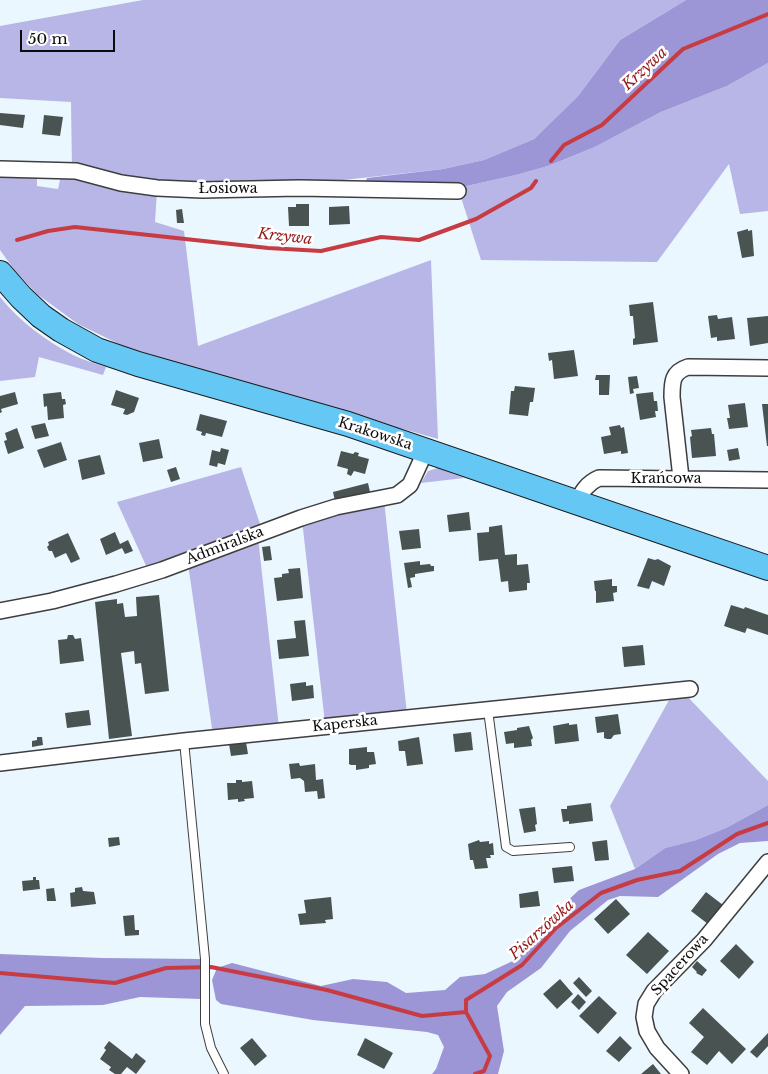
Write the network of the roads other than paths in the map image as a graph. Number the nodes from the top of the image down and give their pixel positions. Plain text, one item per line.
1 (0, 169) edge
2 (458, 191) dead end
3 (0, 273) edge
4 (768, 368) edge
5 (426, 450) junction
6 (681, 478) junction
7 (768, 480) edge
8 (576, 503) junction
9 (768, 568) edge
10 (0, 611) edge
11 (690, 689) dead end
12 (488, 710) junction
13 (184, 741) junction
14 (0, 763) edge
15 (570, 847) dead end
16 (768, 862) edge
17 (224, 1074) edge
18 (682, 1074) edge

1 - 2 street, Łosiowa
3 - 5 main road, Krakowska
4 - 6 street
5 - 8 main road, Krakowska
5 - 10 street, Admiralska
6 - 7 street, Krańcowa
6 - 8 street, Krańcowa
8 - 9 main road, Krakowska
11 - 12 street, Kaperska
12 - 13 street, Kaperska
12 - 15 lane
13 - 14 street, Kaperska
13 - 17 lane
16 - 18 street, Spacerowa

